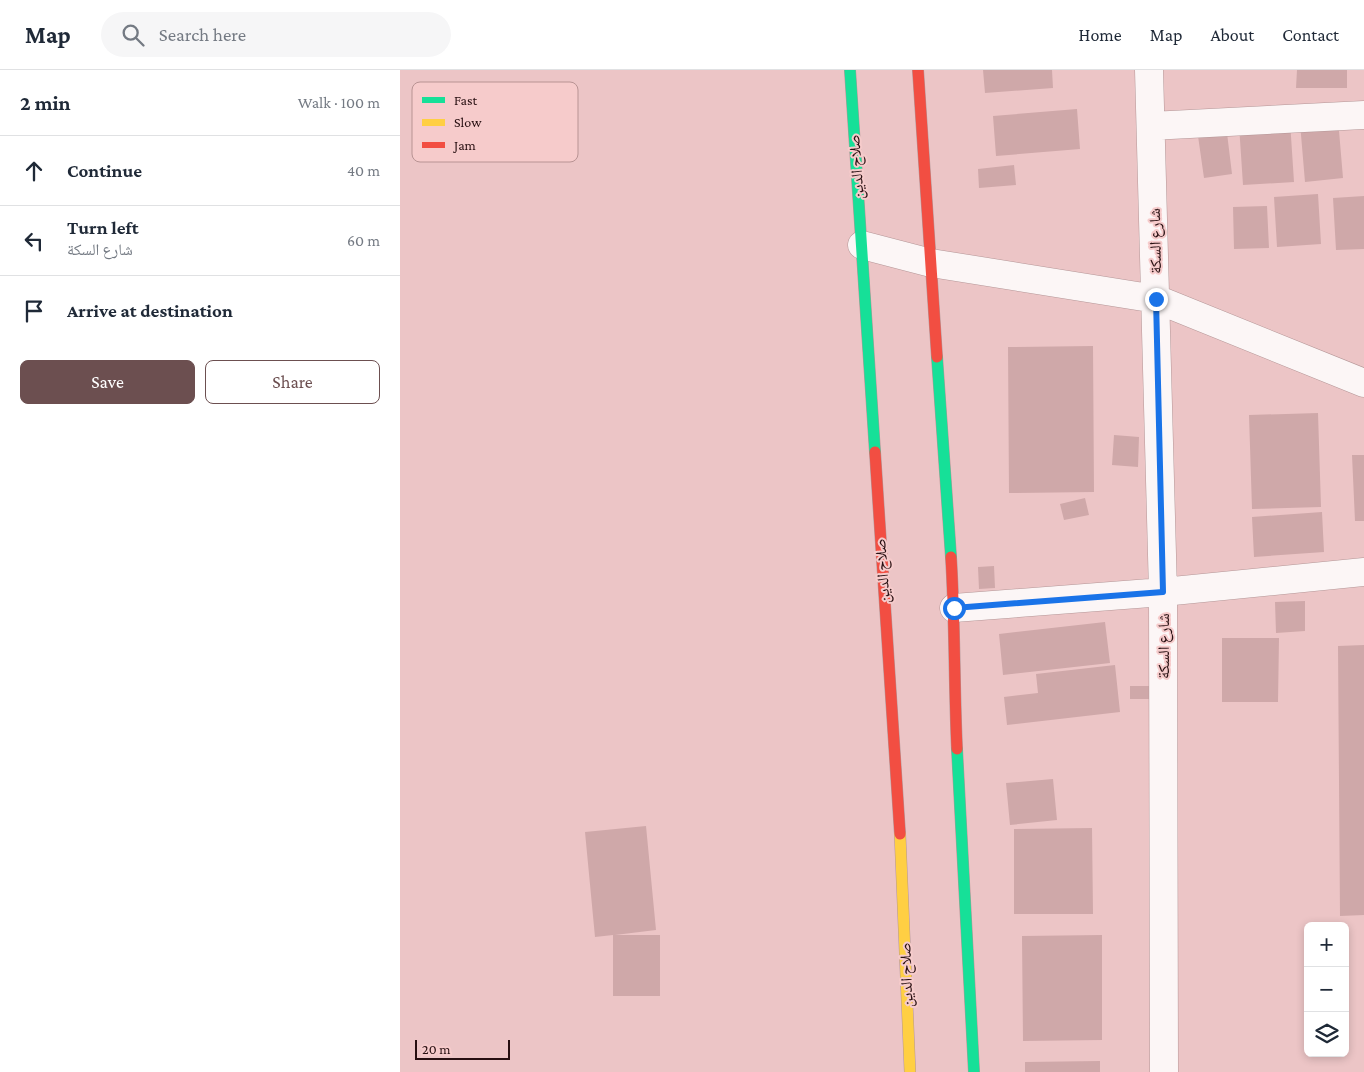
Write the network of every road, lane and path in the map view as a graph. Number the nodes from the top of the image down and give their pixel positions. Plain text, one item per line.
1 (850, 70) edge
2 (918, 70) edge
3 (1150, 70) edge
4 (1364, 115) edge
5 (1151, 126) junction
6 (862, 245) junction
7 (931, 263) junction
8 (1156, 299) junction
9 (1364, 383) edge
10 (1364, 572) edge
11 (1163, 592) junction
12 (954, 608) junction
13 (910, 1072) edge
14 (974, 1072) edge
15 (1164, 1072) edge

1 - 6 highway, صلاح الدين
2 - 7 highway
3 - 5 street, شارع السكة
4 - 5 street
5 - 8 street, شارع السكة
6 - 7 street
6 - 13 highway, صلاح الدين
7 - 8 street
7 - 12 highway
8 - 9 street
8 - 11 street, شارع السكة
10 - 11 street
11 - 12 street
11 - 15 street, شارع السكة
12 - 14 highway

